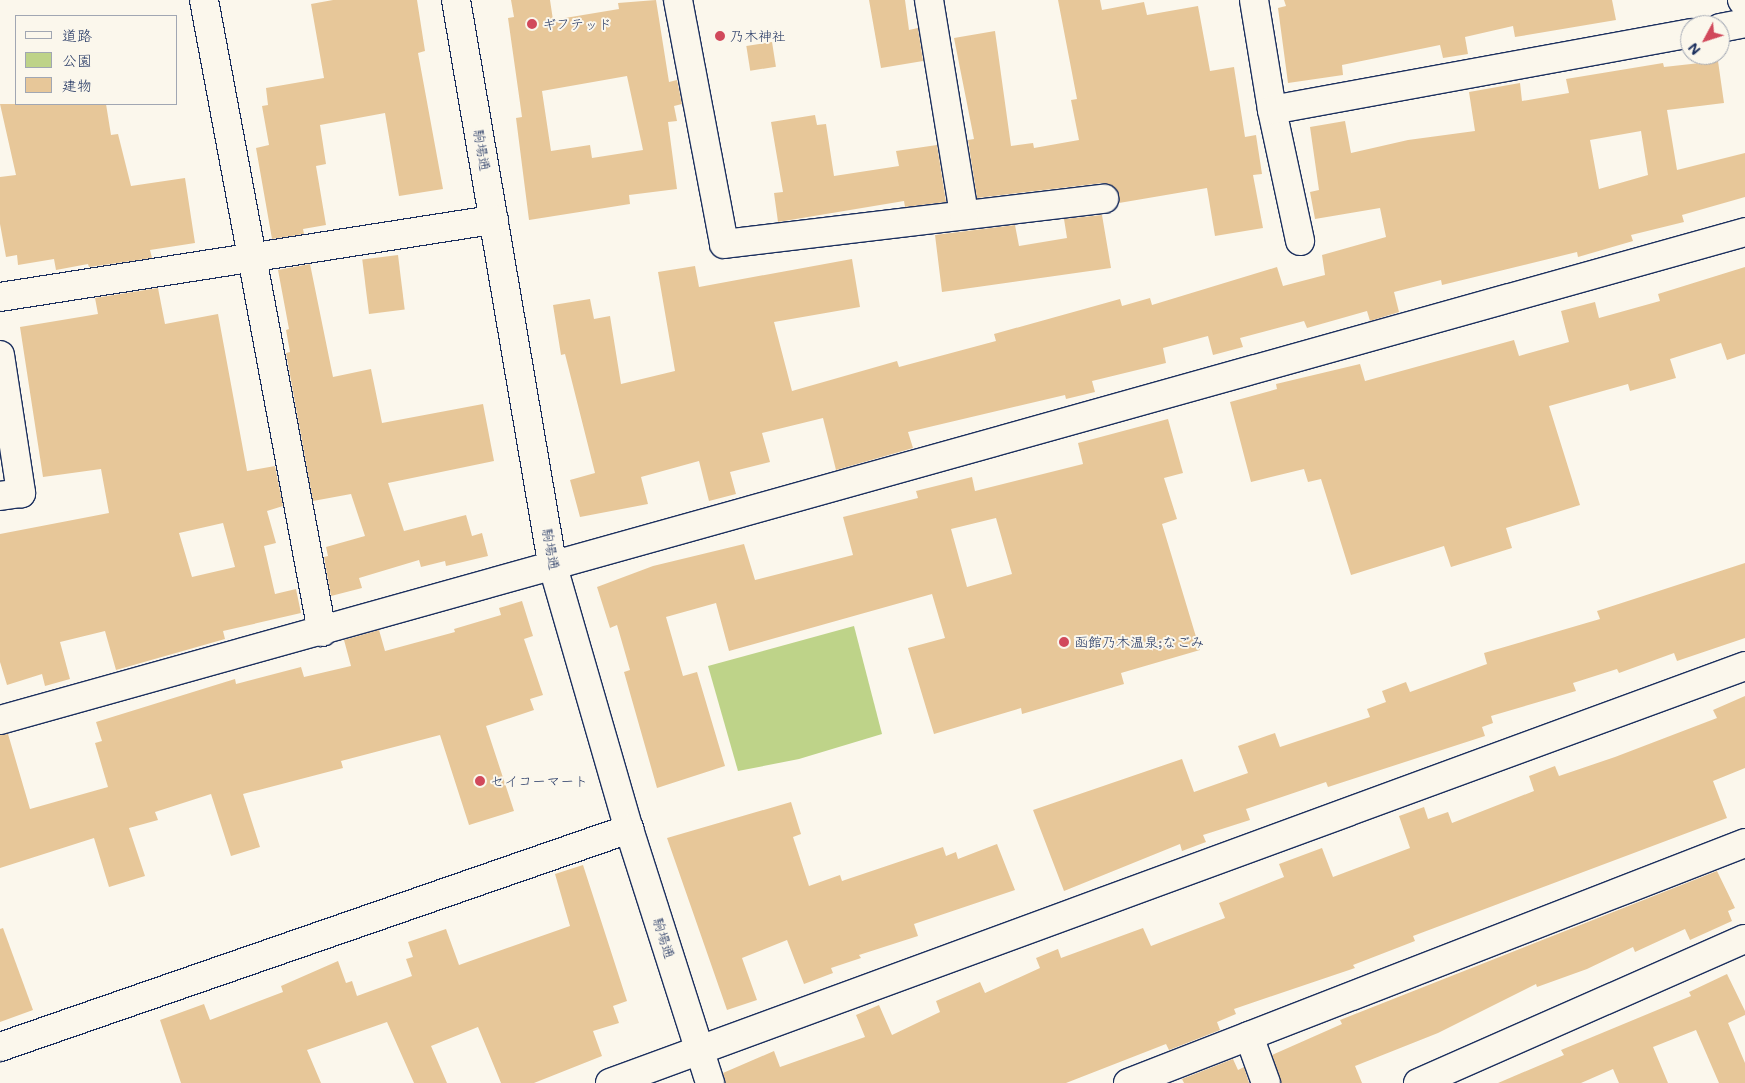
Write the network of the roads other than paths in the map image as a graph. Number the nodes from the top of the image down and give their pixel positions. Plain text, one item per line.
1 (204, 0) edge
2 (456, 0) edge
3 (678, 0) edge
4 (929, 0) edge
5 (1254, 0) edge
6 (1742, 0) edge
7 (1745, 4) edge
8 (1745, 23) edge
9 (1730, 26) edge
10 (1680, 36) edge
11 (1272, 110) junction
12 (1104, 199) dead end
13 (964, 214) junction
14 (494, 220) junction
15 (1745, 232) edge
16 (1300, 241) dead end
17 (250, 260) junction
18 (0, 297) edge
19 (0, 355) edge
20 (0, 496) edge
21 (552, 563) junction
22 (322, 632) junction
23 (1745, 666) edge
24 (0, 720) edge
25 (629, 829) junction
26 (1745, 843) edge
27 (1745, 939) edge
28 (1249, 1036) junction
29 (0, 1047) edge
30 (700, 1050) junction
31 (610, 1083) edge
32 (710, 1083) edge
33 (1128, 1083) edge
34 (1266, 1083) edge
35 (1418, 1083) edge

1 - 17 street
2 - 14 street, 駒場通
3 - 13 street
4 - 13 street
5 - 11 street
6 - 7 street
8 - 9 street
10 - 11 street
11 - 16 street
12 - 13 street
14 - 17 street
14 - 21 street, 駒場通
15 - 21 street
17 - 18 street
17 - 22 street
19 - 20 street
21 - 22 street
21 - 25 street, 駒場通
22 - 24 street
23 - 30 street
25 - 29 street
25 - 30 street, 駒場通
26 - 28 street
27 - 35 street
28 - 33 street
28 - 34 street
30 - 31 street
30 - 32 street, 駒場通

